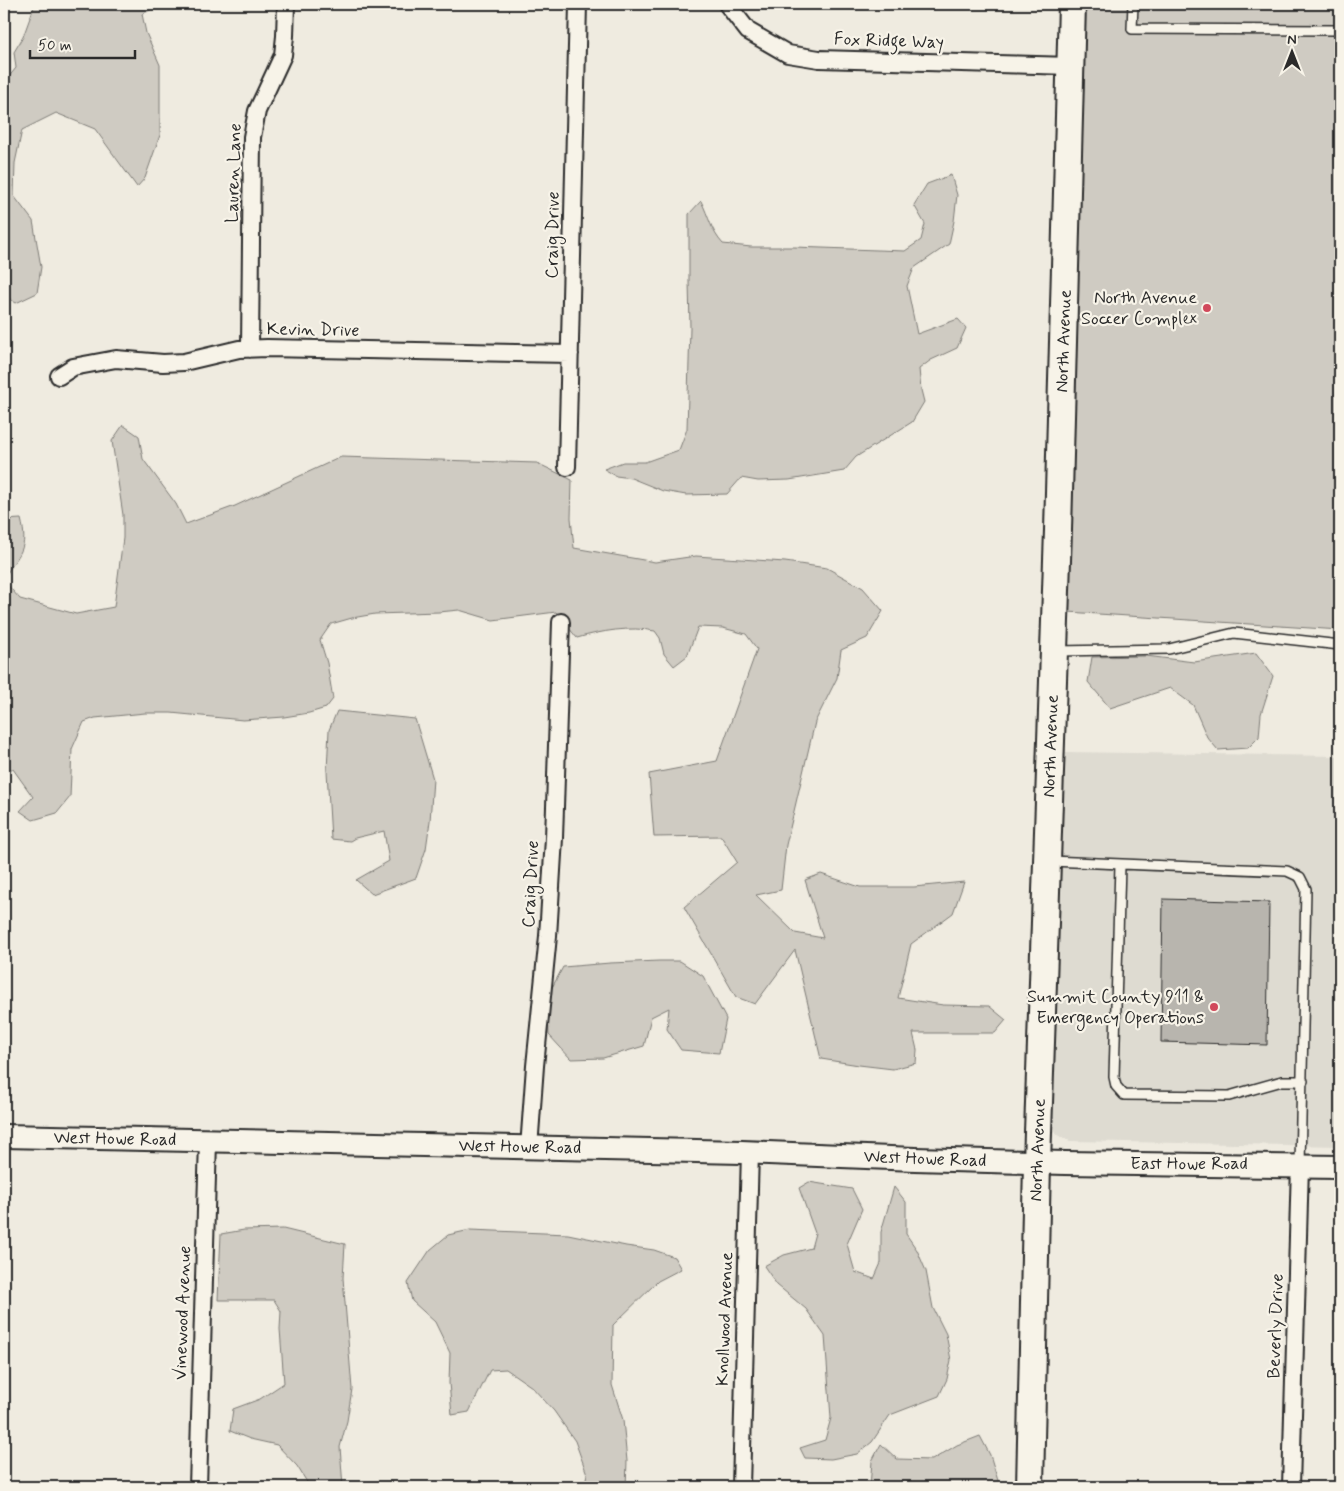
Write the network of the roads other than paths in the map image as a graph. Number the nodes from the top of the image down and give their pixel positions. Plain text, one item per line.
1 (286, 4) edge
2 (578, 4) edge
3 (727, 4) edge
4 (1072, 4) edge
5 (1133, 4) edge
6 (1340, 30) edge
7 (1071, 66) junction
8 (250, 349) junction
9 (570, 354) junction
10 (59, 376) dead end
11 (567, 467) dead end
12 (562, 622) dead end
13 (1340, 645) edge
14 (1054, 651) junction
15 (1047, 861) junction
16 (1120, 865) junction
17 (1303, 1082) junction
18 (4, 1136) edge
19 (208, 1141) junction
20 (529, 1148) junction
21 (750, 1152) junction
22 (1037, 1162) junction
23 (1300, 1165) junction
24 (1340, 1167) edge
25 (198, 1487) edge
26 (741, 1487) edge
27 (1030, 1487) edge
28 (1291, 1487) edge

1 - 8 street, Lauren Lane
2 - 9 street, Craig Drive
3 - 7 street, Fox Ridge Way
4 - 7 main road, North Avenue
5 - 6 lane
7 - 14 main road, North Avenue
8 - 9 street, Kevin Drive
8 - 10 street, Kevin Drive
9 - 11 street, Craig Drive
12 - 20 street, Craig Drive
13 - 14 lane
14 - 15 main road, North Avenue
15 - 16 lane
15 - 22 main road, North Avenue
16 - 17 lane
16 - 17 lane
17 - 23 lane
18 - 19 main road, West Howe Road
19 - 20 main road, West Howe Road
19 - 25 street, Vinewood Avenue
20 - 21 main road, West Howe Road
21 - 22 main road, West Howe Road
21 - 26 street, Knollwood Avenue
22 - 23 main road, East Howe Road
22 - 27 main road, North Avenue
23 - 24 main road, East Howe Road
23 - 28 street, Beverly Drive

